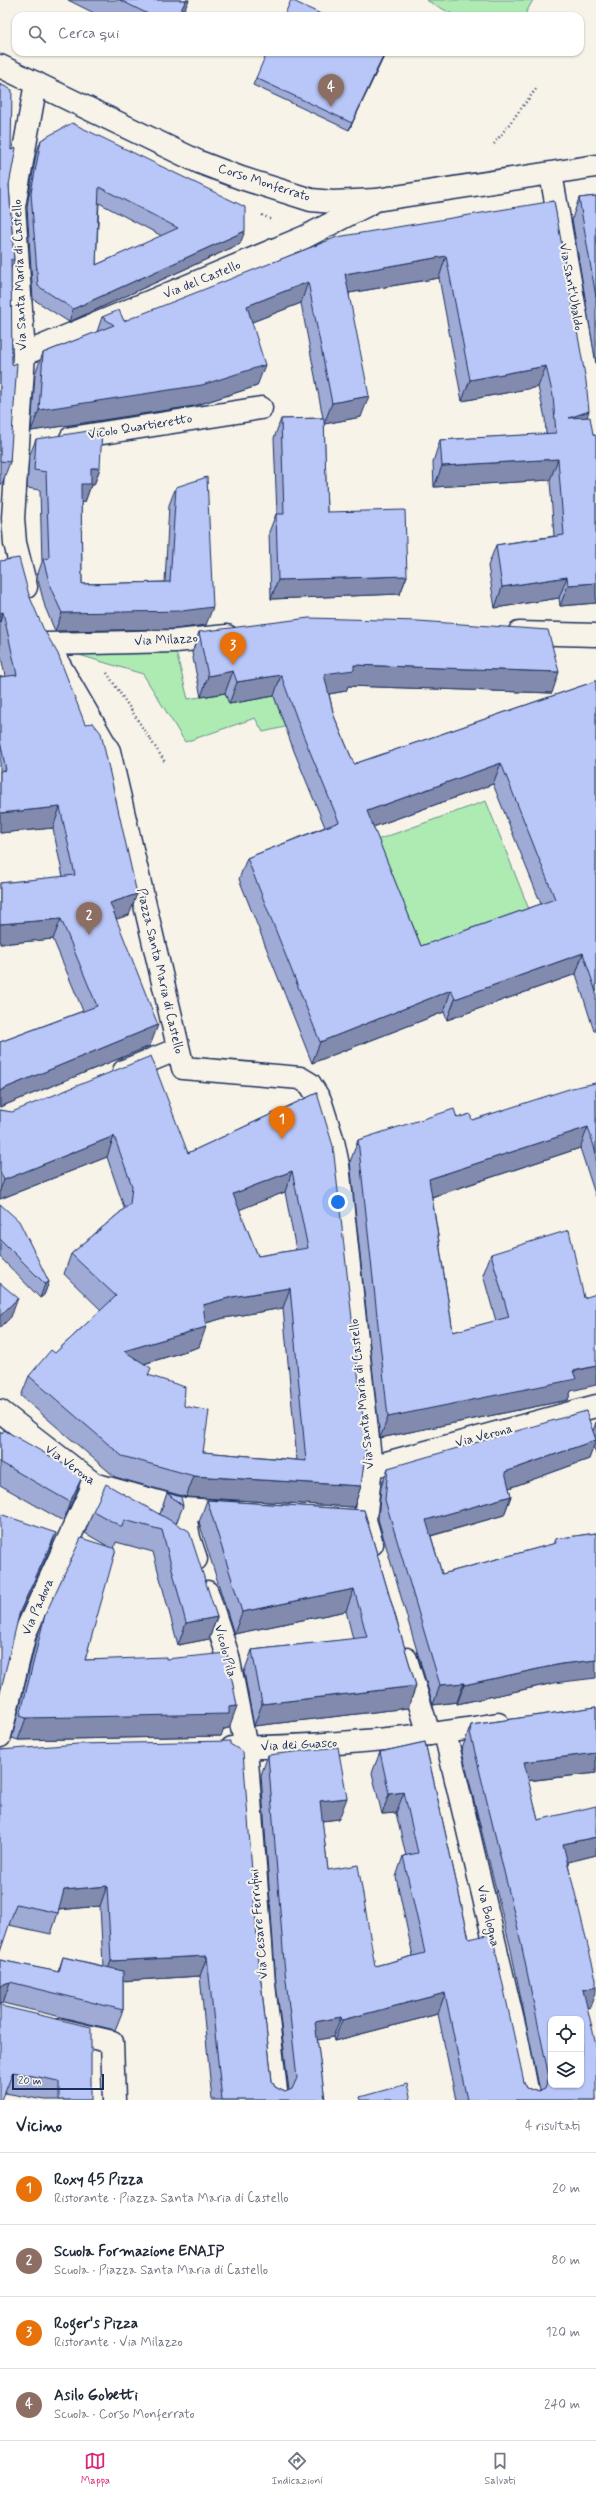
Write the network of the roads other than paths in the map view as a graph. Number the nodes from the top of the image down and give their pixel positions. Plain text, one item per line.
1 (0, 66) edge
2 (36, 83) junction
3 (596, 166) edge
4 (551, 174) junction
5 (376, 200) junction
6 (24, 354) junction
7 (262, 408) dead end
8 (19, 446) junction
9 (596, 448) edge
10 (16, 476) junction
11 (0, 493) edge
12 (0, 508) edge
13 (16, 551) junction
14 (39, 624) junction
15 (500, 632) edge
16 (246, 634) edge
17 (596, 635) edge
18 (88, 715) joint
19 (178, 1049) junction
20 (104, 1079) edge
21 (338, 1165) joint
22 (596, 1406) edge
23 (0, 1411) edge
24 (371, 1467) junction
25 (94, 1484) junction
26 (184, 1509) junction
27 (255, 1513) edge
28 (341, 1518) edge
29 (365, 1520) junction
30 (378, 1564) edge
31 (400, 1638) edge
32 (520, 1720) edge
33 (437, 1734) junction
34 (3, 1748) edge
35 (246, 1748) junction
36 (214, 1749) edge
37 (45, 2026) edge
38 (114, 2100) edge
39 (277, 2100) edge
40 (529, 2100) edge

1 - 2 street, Corso Monferrato
2 - 5 street, Corso Monferrato
2 - 6 street, Via Santa Maria di Castello
3 - 4 street, Corso Monferrato
4 - 5 street, Corso Monferrato
4 - 9 street, Via Sant'Ubaldo
5 - 6 street, Via del Castello
6 - 8 street, Via Santa Maria di Castello
7 - 8 street, Vicolo Quartieretto
8 - 10 street, Via Santa Maria di Castello
10 - 11 street
10 - 13 street, Via Santa Maria di Castello
12 - 13 street
13 - 14 street, Via Santa Maria di Castello
14 - 16 street, Via Milazzo
14 - 18 street, Via Santa Maria di Castello
15 - 17 street
18 - 19 street, Piazza Santa Maria di Castello
19 - 20 street
19 - 21 street, Piazza Santa Maria di Castello
21 - 24 street, Via Santa Maria di Castello
22 - 24 street, Via Verona
23 - 25 street, Via Verona
24 - 29 street, Via Santa Maria di Castello
25 - 26 street, Via Verona
25 - 34 street, Via Padova
26 - 27 street, Via Verona
26 - 35 street, Vicolo Pila
28 - 29 street
29 - 30 street, Via Santa Maria di Castello
31 - 33 street
32 - 33 street, Via dei Guasco
33 - 35 street, Via dei Guasco
33 - 40 street, Via Bologna
35 - 36 street, Via dei Guasco
35 - 39 street, Via Cesare Ferrufini
37 - 38 street

